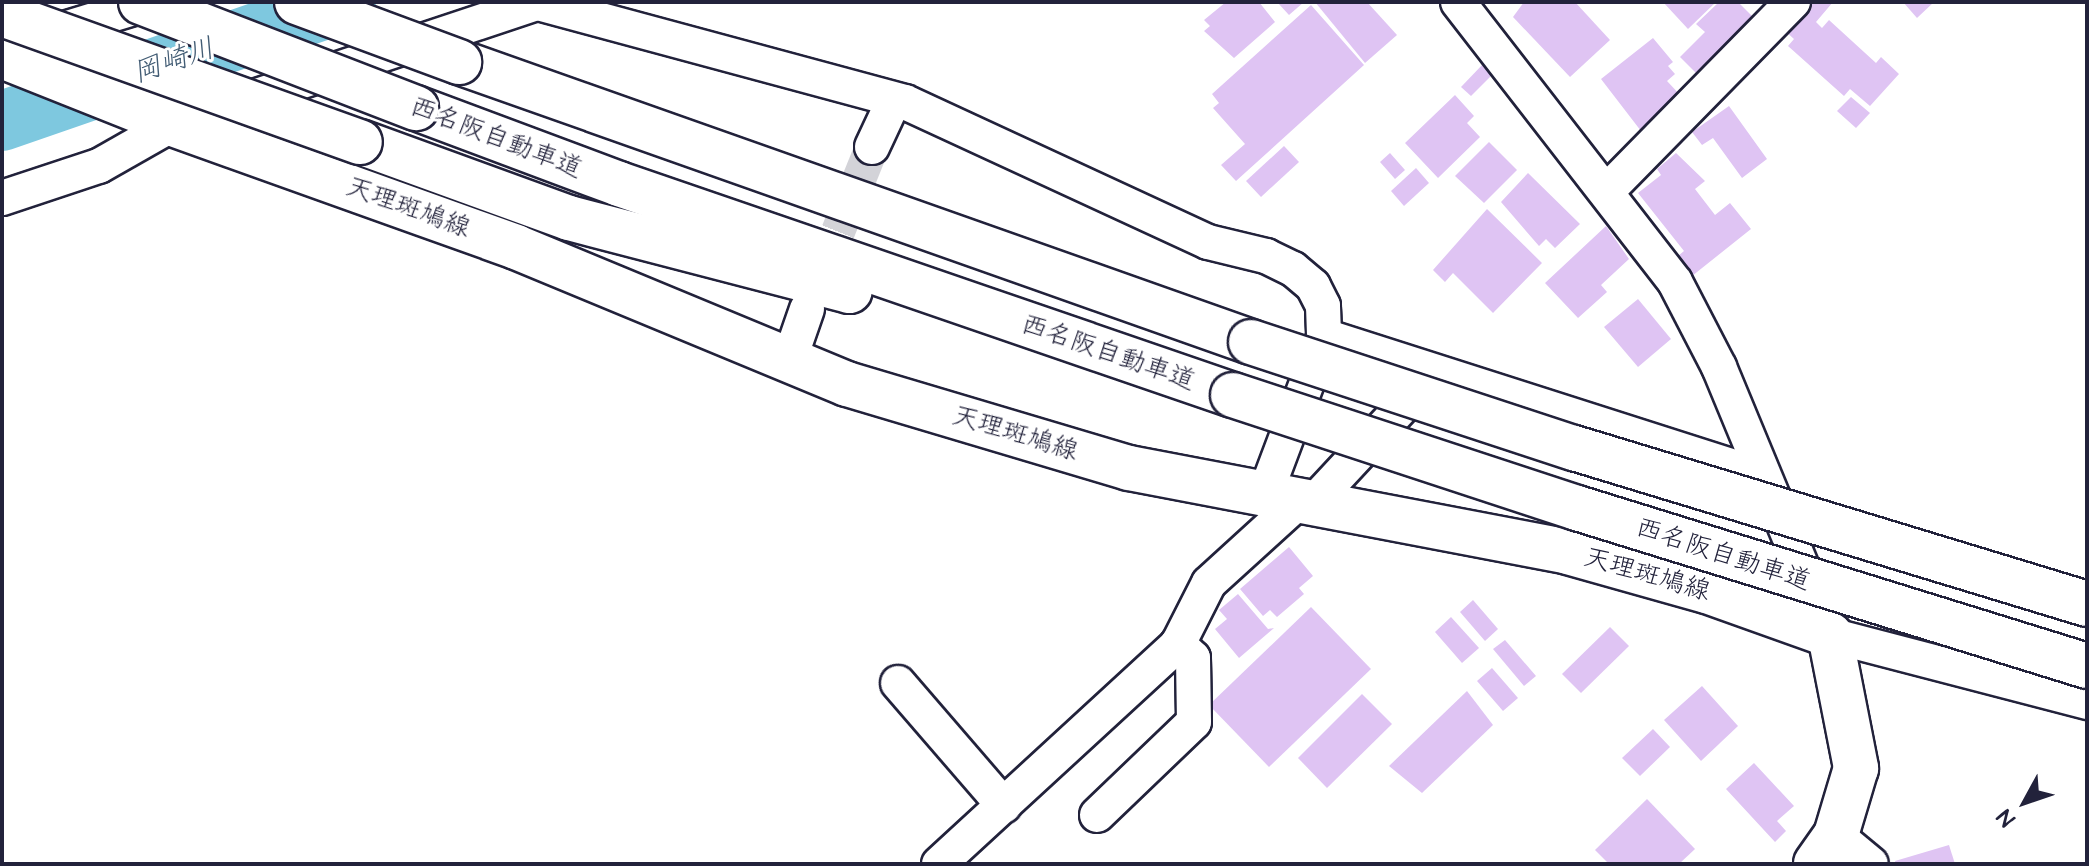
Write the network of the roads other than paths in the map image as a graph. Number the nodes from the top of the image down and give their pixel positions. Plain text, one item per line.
1 (141, 2) edge
2 (153, 2) edge
3 (297, 2) edge
4 (538, 2) edge
5 (1458, 2) edge
6 (1793, 2) edge
7 (2, 14) edge
8 (2, 48) edge
9 (2, 56) edge
10 (894, 100) junction
11 (173, 124) junction
12 (872, 147) tunnel mouth
13 (1608, 190) junction
14 (2, 198) edge
15 (807, 309) tunnel mouth
16 (1324, 336) junction
17 (1124, 360) junction
18 (789, 361) junction
19 (1435, 372) junction
20 (1760, 475) junction
21 (1290, 502) junction
22 (2087, 604) edge
23 (1830, 635) junction
24 (1178, 644) junction
25 (2087, 666) edge
26 (898, 683) dead end
27 (2087, 702) edge
28 (1004, 806) junction
29 (1097, 815) dead end
30 (1826, 850) edge
31 (939, 864) edge
32 (1871, 864) edge

1 - 17 main road, 西名阪自動車道, bridge
2 - 8 street
3 - 22 main road, bridge
4 - 10 street
4 - 11 street
5 - 13 street
6 - 13 street
7 - 17 main road, bridge
9 - 11 main road, 天理斑鳩線
10 - 12 street
10 - 16 street
11 - 14 street
11 - 18 main road, 天理斑鳩線
13 - 20 street
15 - 18 street
16 - 19 street
16 - 21 street
17 - 25 main road, 西名阪自動車道, bridge
18 - 21 main road, 天理斑鳩線
19 - 20 street
19 - 21 street
20 - 23 street
21 - 23 main road, 天理斑鳩線
21 - 24 street
23 - 27 street
23 - 30 main road
24 - 28 street
24 - 29 street
26 - 28 street
28 - 31 street
30 - 32 street

